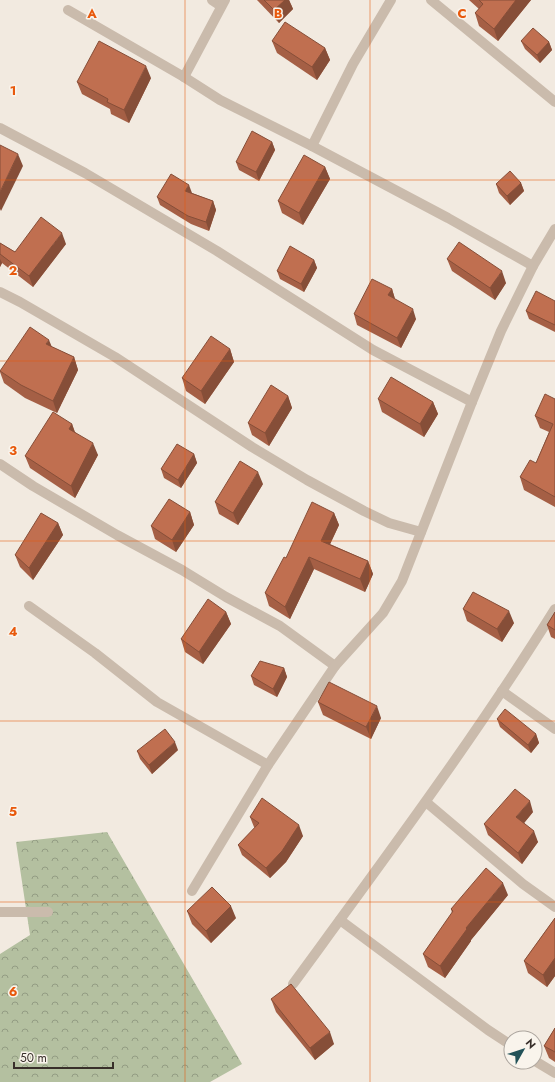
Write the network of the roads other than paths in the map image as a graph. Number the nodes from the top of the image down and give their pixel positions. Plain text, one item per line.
1 (212, 0) edge
2 (391, 0) edge
3 (431, 0) edge
4 (223, 3) edge
5 (68, 10) dead end
6 (184, 77) junction
7 (555, 102) edge
8 (0, 128) edge
9 (312, 146) junction
10 (555, 229) edge
11 (533, 266) junction
12 (0, 292) edge
13 (472, 402) junction
14 (0, 464) edge
15 (421, 532) junction
16 (29, 606) dead end
17 (555, 609) edge
18 (335, 666) junction
19 (502, 691) junction
20 (555, 729) edge
21 (268, 766) junction
22 (426, 802) junction
23 (192, 891) dead end
24 (555, 907) edge
25 (0, 912) edge
26 (48, 912) dead end
27 (340, 920) junction
28 (293, 984) edge
29 (503, 1040) edge
30 (543, 1066) edge
31 (555, 1074) edge

1 - 4 street
2 - 9 street
3 - 7 street
4 - 6 street
5 - 6 street
6 - 9 street
8 - 13 street
9 - 11 street
10 - 11 street
11 - 13 street
12 - 15 street
13 - 15 street
14 - 18 street
15 - 18 street
16 - 21 street
17 - 19 street
18 - 21 street
19 - 20 street
19 - 22 street
21 - 23 street
22 - 24 street
22 - 27 street
25 - 26 street
27 - 28 street
27 - 29 street
30 - 31 street

